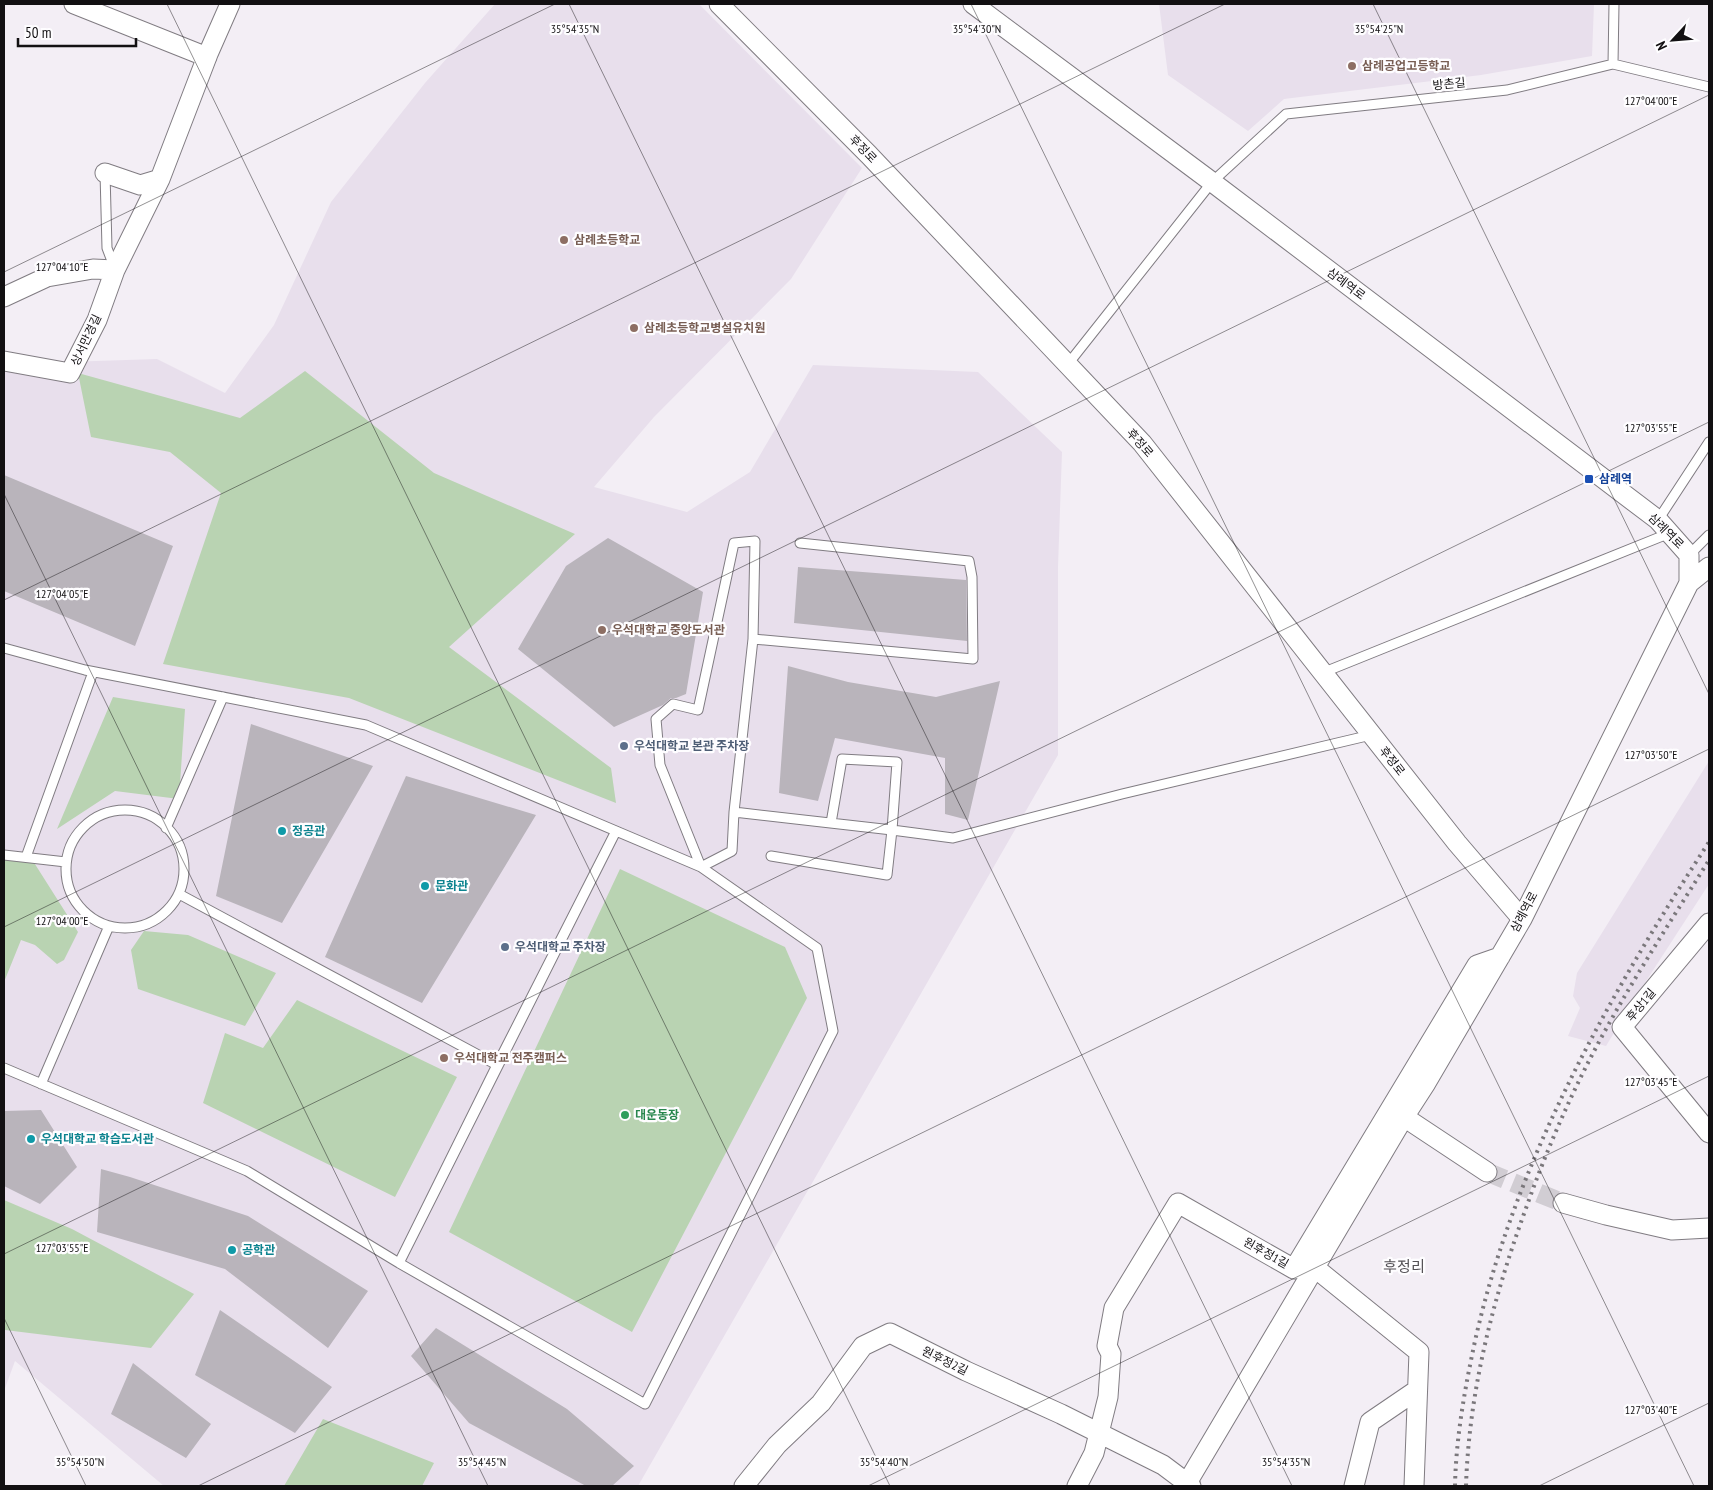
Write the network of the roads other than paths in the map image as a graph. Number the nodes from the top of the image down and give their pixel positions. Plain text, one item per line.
1 (74, 4) edge
2 (230, 4) edge
3 (719, 4) edge
4 (973, 4) edge
5 (1614, 4) edge
6 (207, 57) junction
7 (1613, 64) junction
8 (1709, 87) edge
9 (105, 173) joint
10 (160, 179) junction
11 (1212, 182) junction
12 (115, 270) junction
13 (4, 297) edge
14 (4, 361) edge
15 (1068, 364) junction
16 (1709, 442) edge
17 (1664, 527) junction
18 (1709, 535) edge
19 (800, 542) dead end
20 (1689, 555) junction
21 (1709, 567) edge
22 (1689, 583) junction
23 (753, 639) junction
24 (4, 648) edge
25 (93, 672) junction
26 (1322, 672) junction
27 (223, 697) junction
28 (1371, 735) junction
29 (734, 812) junction
30 (831, 823) junction
31 (166, 828) junction
32 (892, 830) junction
33 (616, 831) junction
34 (4, 855) edge
35 (771, 856) dead end
36 (26, 857) junction
37 (66, 862) junction
38 (701, 867) junction
39 (178, 894) junction
40 (1522, 919) junction
41 (1709, 923) edge
42 (109, 926) junction
43 (1500, 957) junction
44 (496, 1065) junction
45 (4, 1068) edge
46 (41, 1084) junction
47 (1404, 1117) junction
48 (1709, 1133) edge
49 (1487, 1172) tunnel mouth
50 (1563, 1203) tunnel mouth
51 (1709, 1228) edge
52 (399, 1262) junction
53 (1314, 1267) junction
54 (1294, 1269) junction
55 (1417, 1390) junction
56 (1100, 1433) junction
57 (1189, 1485) edge
58 (744, 1486) edge
59 (1077, 1486) edge
60 (1354, 1486) edge
61 (1414, 1486) edge

1 - 6 street
2 - 6 street, 상서만경길
3 - 15 street, 후정로
4 - 11 street, 삼례역로
5 - 7 lane
6 - 10 street, 상서만경길
7 - 8 lane, 방촌길
7 - 11 lane, 방촌길
9 - 10 street
9 - 12 lane
10 - 12 street, 상서만경길
11 - 15 lane, 방촌길
11 - 17 street, 삼례역로
12 - 13 street
12 - 14 street, 상서만경길
15 - 26 street, 후정로
16 - 17 lane
17 - 20 street, 삼례역로
17 - 26 lane
18 - 20 lane
19 - 23 lane
20 - 22 street, 삼례역로
21 - 22 street, 삼례역로
22 - 40 street, 삼례역로
23 - 29 lane
23 - 38 lane
24 - 25 lane
25 - 27 lane
25 - 36 lane
26 - 28 street, 후정로
27 - 31 lane
27 - 33 lane
28 - 32 lane
28 - 40 street, 후정로
29 - 30 lane
29 - 38 lane
30 - 32 lane
30 - 32 lane
31 - 37 lane
31 - 39 lane
32 - 35 lane
33 - 38 lane
33 - 44 lane
33 - 52 lane
34 - 36 lane
36 - 37 lane
37 - 42 lane
38 - 52 lane
39 - 42 lane
39 - 44 lane
40 - 43 street, 삼례역로
41 - 48 street, 후상1길
42 - 46 lane
43 - 47 street, 삼례역로
43 - 54 street, 원후정1길
44 - 52 lane
45 - 46 lane
46 - 52 lane
47 - 49 street
47 - 53 street, 삼례역로
50 - 51 street
53 - 54 street
53 - 55 street
53 - 57 street, 삼례역로
54 - 56 street, 원후정1길
55 - 60 street
55 - 61 street
56 - 57 street, 원후정2길
56 - 58 street, 원후정2길
56 - 59 street, 원후정1길

